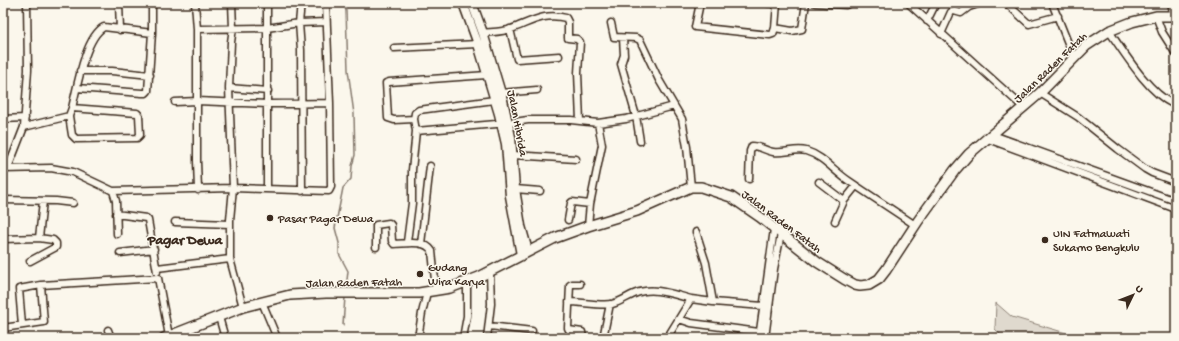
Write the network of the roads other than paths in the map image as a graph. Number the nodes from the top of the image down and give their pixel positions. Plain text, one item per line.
1 (27, 3) edge
2 (120, 3) edge
3 (152, 3) edge
4 (195, 3) edge
5 (232, 3) edge
6 (267, 3) edge
7 (301, 3) edge
8 (326, 3) edge
9 (463, 3) edge
10 (472, 3) edge
11 (700, 3) edge
12 (768, 3) edge
13 (806, 3) edge
14 (815, 3) edge
15 (850, 3) edge
16 (908, 3) edge
17 (936, 3) edge
18 (981, 3) edge
19 (1006, 3) edge
20 (1171, 3) edge
21 (777, 4) edge
22 (1053, 4) edge
23 (1058, 16) junction
24 (1156, 16) junction
25 (1175, 16) edge
26 (927, 21) junction
27 (299, 22) junction
28 (326, 22) junction
29 (611, 23) dead end
30 (233, 28) junction
31 (267, 28) junction
32 (775, 28) junction
33 (510, 29) junction
34 (120, 30) junction
35 (197, 30) junction
36 (1109, 31) junction
37 (152, 33) junction
38 (483, 33) junction
39 (941, 34) junction
40 (623, 38) junction
41 (478, 44) junction
42 (394, 48) dead end
43 (1176, 54) edge
44 (559, 56) dead end
45 (1074, 58) junction
46 (80, 71) junction
47 (150, 74) junction
48 (487, 76) junction
49 (77, 88) junction
50 (230, 88) junction
51 (537, 90) dead end
52 (268, 91) junction
53 (501, 93) junction
54 (1040, 94) junction
55 (494, 100) junction
56 (197, 101) junction
57 (175, 102) dead end
58 (231, 102) junction
59 (268, 104) junction
60 (301, 104) junction
61 (330, 104) junction
62 (1176, 104) edge
63 (674, 106) junction
64 (72, 108) junction
65 (1024, 108) junction
66 (69, 116) junction
67 (636, 116) junction
68 (25, 118) junction
69 (414, 118) junction
70 (3, 119) edge
71 (580, 121) junction
72 (504, 123) junction
73 (598, 123) junction
74 (24, 127) junction
75 (416, 131) junction
76 (991, 137) junction
77 (640, 141) dead end
78 (1019, 147) junction
79 (513, 155) junction
80 (576, 159) dead end
81 (430, 166) dead end
82 (6, 169) edge
83 (749, 179) dead end
84 (819, 182) dead end
85 (1176, 182) edge
86 (856, 186) junction
87 (691, 187) junction
88 (233, 188) junction
89 (267, 188) junction
90 (515, 189) junction
91 (198, 190) junction
92 (302, 190) junction
93 (113, 191) junction
94 (540, 191) dead end
95 (3, 200) edge
96 (43, 201) junction
97 (844, 202) junction
98 (1176, 202) edge
99 (73, 203) dead end
100 (590, 204) junction
101 (1176, 209) edge
102 (116, 214) junction
103 (568, 220) dead end
104 (835, 221) dead end
105 (175, 222) dead end
106 (230, 224) junction
107 (915, 225) junction
108 (588, 226) junction
109 (778, 231) junction
110 (696, 232) dead end
111 (117, 234) dead end
112 (39, 238) junction
113 (3, 239) edge
114 (407, 242) junction
115 (421, 244) junction
116 (376, 247) dead end
117 (154, 249) junction
118 (120, 253) dead end
119 (525, 253) junction
120 (230, 259) junction
121 (30, 261) dead end
122 (157, 268) junction
123 (490, 272) junction
124 (158, 278) junction
125 (467, 283) junction
126 (580, 284) dead end
127 (41, 285) junction
128 (432, 291) junction
129 (691, 299) junction
130 (262, 302) junction
131 (569, 302) junction
132 (713, 302) junction
133 (610, 304) junction
134 (763, 306) junction
135 (243, 307) junction
136 (219, 317) junction
137 (679, 319) junction
138 (22, 325) junction
139 (489, 326) junction
140 (3, 328) edge
141 (108, 330) dead end
142 (532, 331) dead end
143 (761, 336) edge
144 (166, 337) edge
145 (111, 338) edge
146 (225, 338) edge
147 (277, 338) edge
148 (418, 338) edge
149 (463, 338) edge
150 (488, 338) edge
151 (583, 338) edge
152 (603, 338) edge
153 (667, 338) edge

1 - 68 street
2 - 34 street
3 - 37 street
4 - 35 street
5 - 30 street
6 - 31 street
7 - 27 street
8 - 28 street
9 - 41 main road
10 - 38 main road, Jalan Hibrida
11 - 32 street
12 - 21 street
13 - 32 street
14 - 15 street
16 - 26 street
17 - 26 street
18 - 39 street
19 - 23 street
20 - 25 street
21 - 32 street
22 - 23 street
23 - 45 street
24 - 25 highway, Jalan Raden Fatah
24 - 36 highway, Jalan Raden Fatah
24 - 43 street
26 - 39 street
27 - 28 street
27 - 31 street
27 - 60 street
28 - 61 street
29 - 40 street
30 - 31 street
30 - 35 street
30 - 50 street
31 - 52 street
33 - 38 street
33 - 44 street
33 - 71 street
34 - 37 street
34 - 46 street
35 - 56 street
36 - 45 highway, Jalan Raden Fatah
36 - 62 street
37 - 47 street
38 - 53 main road, Jalan Hibrida
39 - 65 street
40 - 63 street
40 - 67 street
41 - 42 street
41 - 48 main road
45 - 54 highway, Jalan Raden Fatah
46 - 47 street
46 - 49 street
47 - 49 street
48 - 55 main road
48 - 69 street
49 - 64 street
50 - 52 street
50 - 58 street
51 - 53 street
52 - 59 street
53 - 72 main road, Jalan Hibrida
54 - 65 highway, Jalan Raden Fatah
54 - 85 street
55 - 69 street
55 - 72 main road
56 - 57 street
56 - 58 street
56 - 91 street
58 - 59 street
58 - 88 street
59 - 60 street
59 - 89 street
60 - 61 street
60 - 92 street
61 - 92 street
63 - 67 street
63 - 87 street
64 - 66 street
64 - 66 street
65 - 76 highway, Jalan Raden Fatah
66 - 74 street
67 - 73 street
67 - 77 street
68 - 70 street
68 - 74 street
69 - 75 street
71 - 72 street
71 - 73 street
72 - 75 street
72 - 79 main road, Jalan Hibrida
72 - 119 main road
73 - 100 street
74 - 82 street
75 - 114 street
76 - 78 street
76 - 107 highway, Jalan Raden Fatah
78 - 98 street
78 - 101 street
79 - 80 street
79 - 90 main road, Jalan Hibrida
81 - 115 street
82 - 93 street
83 - 86 street
84 - 97 street
86 - 97 street
86 - 107 street
87 - 108 highway, Jalan Raden Fatah
87 - 109 highway, Jalan Raden Fatah
88 - 89 street
88 - 91 street
88 - 106 street
89 - 92 street
90 - 94 street
90 - 119 main road, Jalan Hibrida
91 - 93 street
93 - 102 street
95 - 96 street
96 - 99 street
96 - 112 street
97 - 104 street
100 - 103 street
100 - 108 street
102 - 111 street
102 - 117 street
105 - 106 street
106 - 120 street
107 - 109 highway, Jalan Raden Fatah
108 - 119 highway, Jalan Raden Fatah
109 - 134 street
109 - 143 street
110 - 132 street
112 - 113 street
112 - 121 street
114 - 115 street
114 - 116 street
115 - 128 street
117 - 118 street
117 - 122 street
119 - 123 highway, Jalan Raden Fatah
120 - 122 street
120 - 135 street
122 - 124 street
123 - 125 highway, Jalan Raden Fatah
123 - 139 street
124 - 127 street
124 - 144 street
125 - 128 highway, Jalan Raden Fatah
125 - 149 street
126 - 131 street
127 - 138 street
127 - 138 street
128 - 130 highway, Jalan Raden Fatah
128 - 148 street
129 - 132 street
129 - 133 street
129 - 137 street
130 - 135 highway, Jalan Raden Fatah
130 - 147 street
131 - 133 street
131 - 151 street
132 - 134 street
133 - 152 street
134 - 143 street
135 - 136 highway, Jalan Raden Fatah
136 - 144 highway, Jalan Raden Fatah
136 - 146 street
137 - 143 street
137 - 153 street
138 - 140 street
139 - 142 street
139 - 150 street
141 - 145 street

